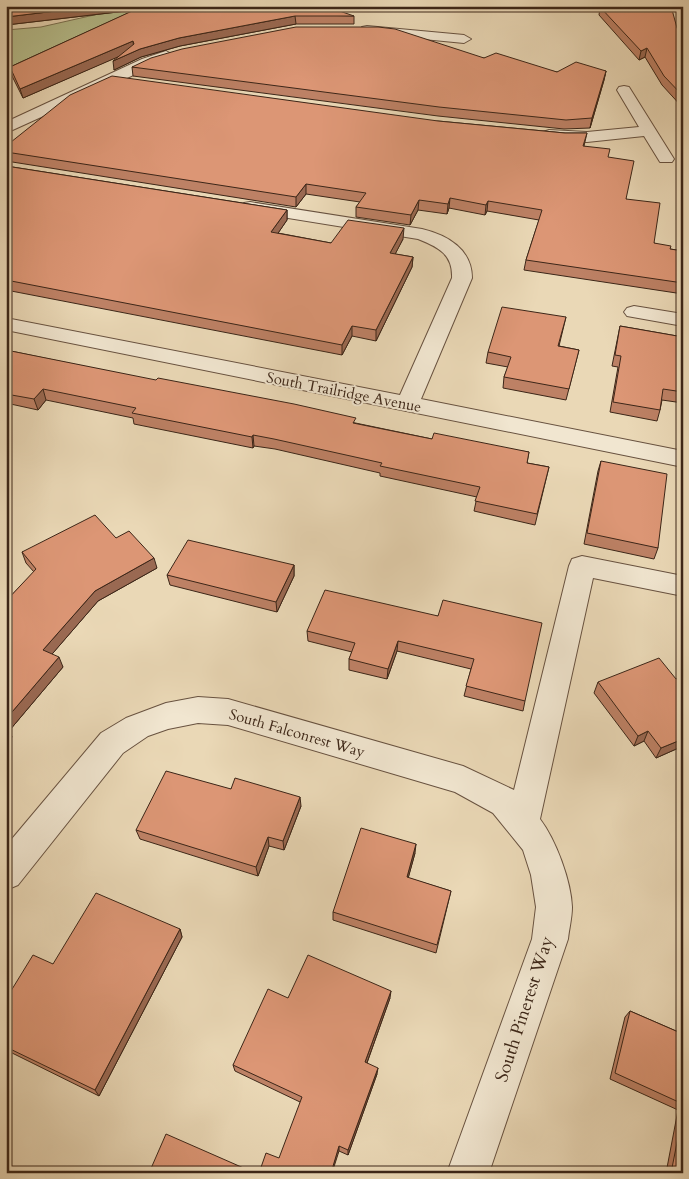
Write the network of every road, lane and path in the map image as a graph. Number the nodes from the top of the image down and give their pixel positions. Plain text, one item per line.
1 (471, 26) dead end
2 (351, 30) edge
3 (181, 52) edge
4 (111, 79) junction
5 (138, 82) edge
6 (624, 90) dead end
7 (6, 128) edge
8 (649, 131) junction
9 (535, 133) edge
10 (666, 159) dead end
11 (229, 204) edge
12 (634, 312) dead end
13 (683, 320) edge
14 (6, 324) edge
15 (407, 405) junction
16 (683, 459) edge
17 (683, 586) edge
18 (530, 833) junction
19 (6, 873) edge
20 (468, 1173) edge

1 - 2 street
3 - 4 street
4 - 5 street
4 - 7 street
6 - 8 street
8 - 9 street
8 - 10 street
11 - 15 street
12 - 13 street
14 - 15 street, South Trailridge Avenue
15 - 16 street, South Trailridge Avenue
17 - 18 street
18 - 19 street, South Falconrest Way
18 - 20 street, South Pinerest Way

